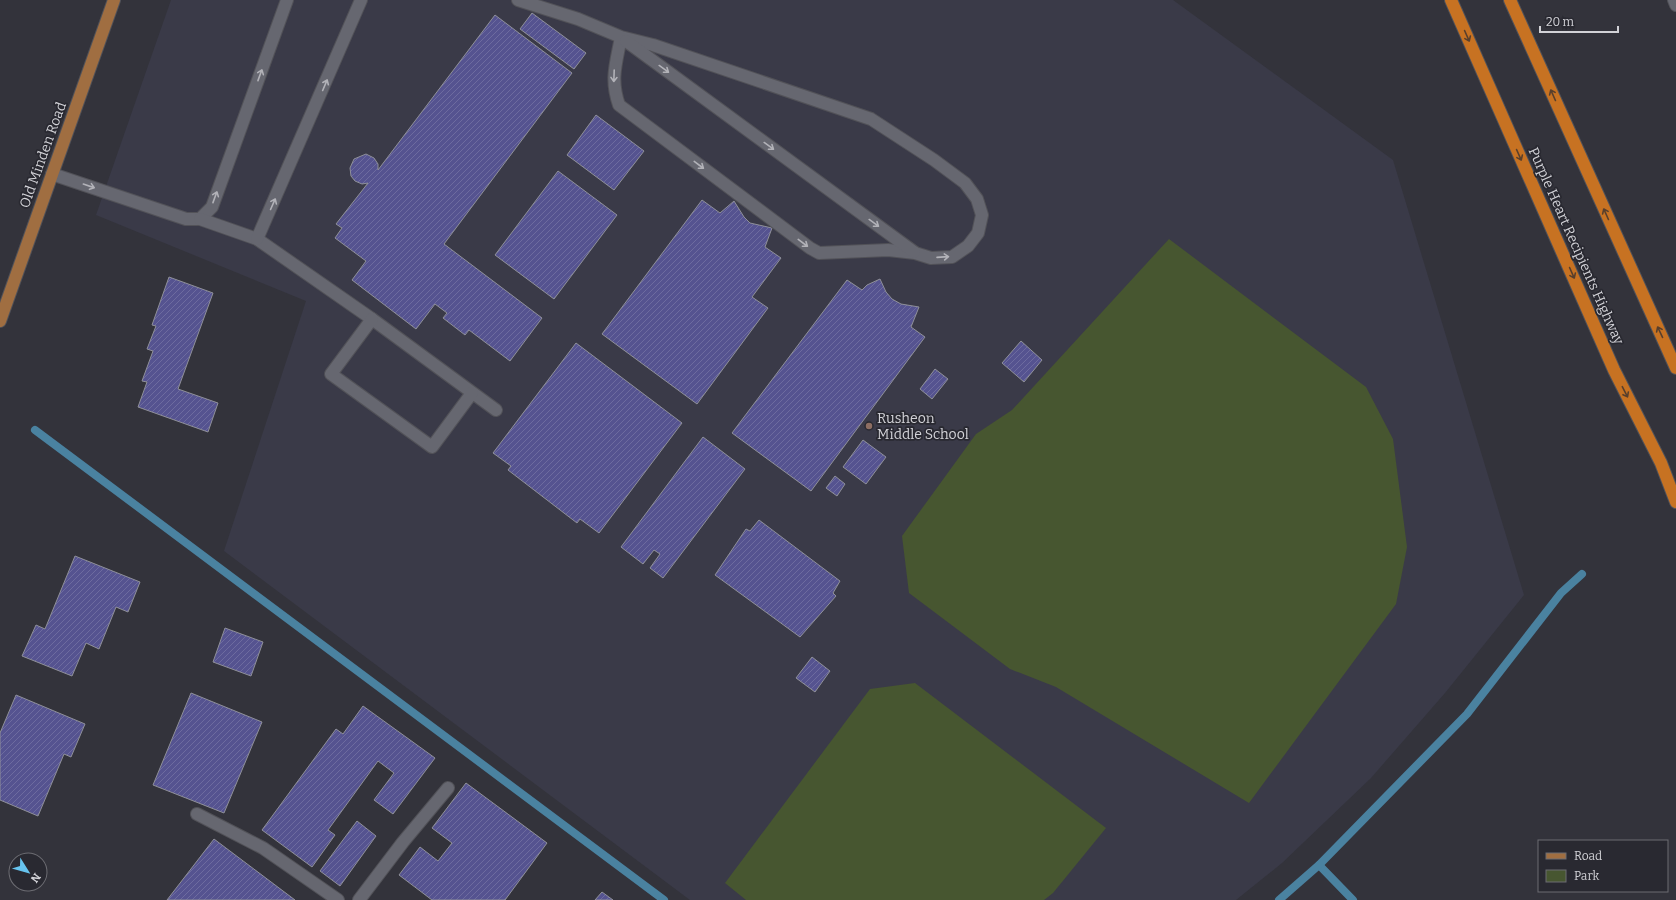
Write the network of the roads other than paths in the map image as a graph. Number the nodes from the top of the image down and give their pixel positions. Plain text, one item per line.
1 (113, 0) edge
2 (287, 0) edge
3 (361, 0) edge
4 (518, 0) edge
5 (1451, 0) edge
6 (1510, 0) edge
7 (1674, 0) edge
8 (1676, 4) edge
9 (622, 38) junction
10 (52, 174) junction
11 (200, 219) junction
12 (257, 239) junction
13 (915, 253) junction
14 (372, 319) junction
15 (0, 321) edge
16 (1676, 368) edge
17 (472, 393) junction
18 (496, 410) dead end
19 (1676, 502) edge
20 (448, 788) dead end
21 (197, 814) dead end
22 (338, 900) edge
23 (359, 900) edge

1 - 10 main road, Old Minden Road
11 -> 2 street
12 -> 3 street
4 - 9 street
5 -> 19 highway, Purple Heart Recipients Highway
16 -> 6 highway
7 - 8 street
9 -> 13 street
9 -> 13 street
13 -> 9 street
10 -> 11 street
10 - 15 main road, Old Minden Road
11 - 12 street
12 - 14 street
14 - 17 street
14 - 17 street
17 - 18 street
20 - 23 street
21 - 22 street

